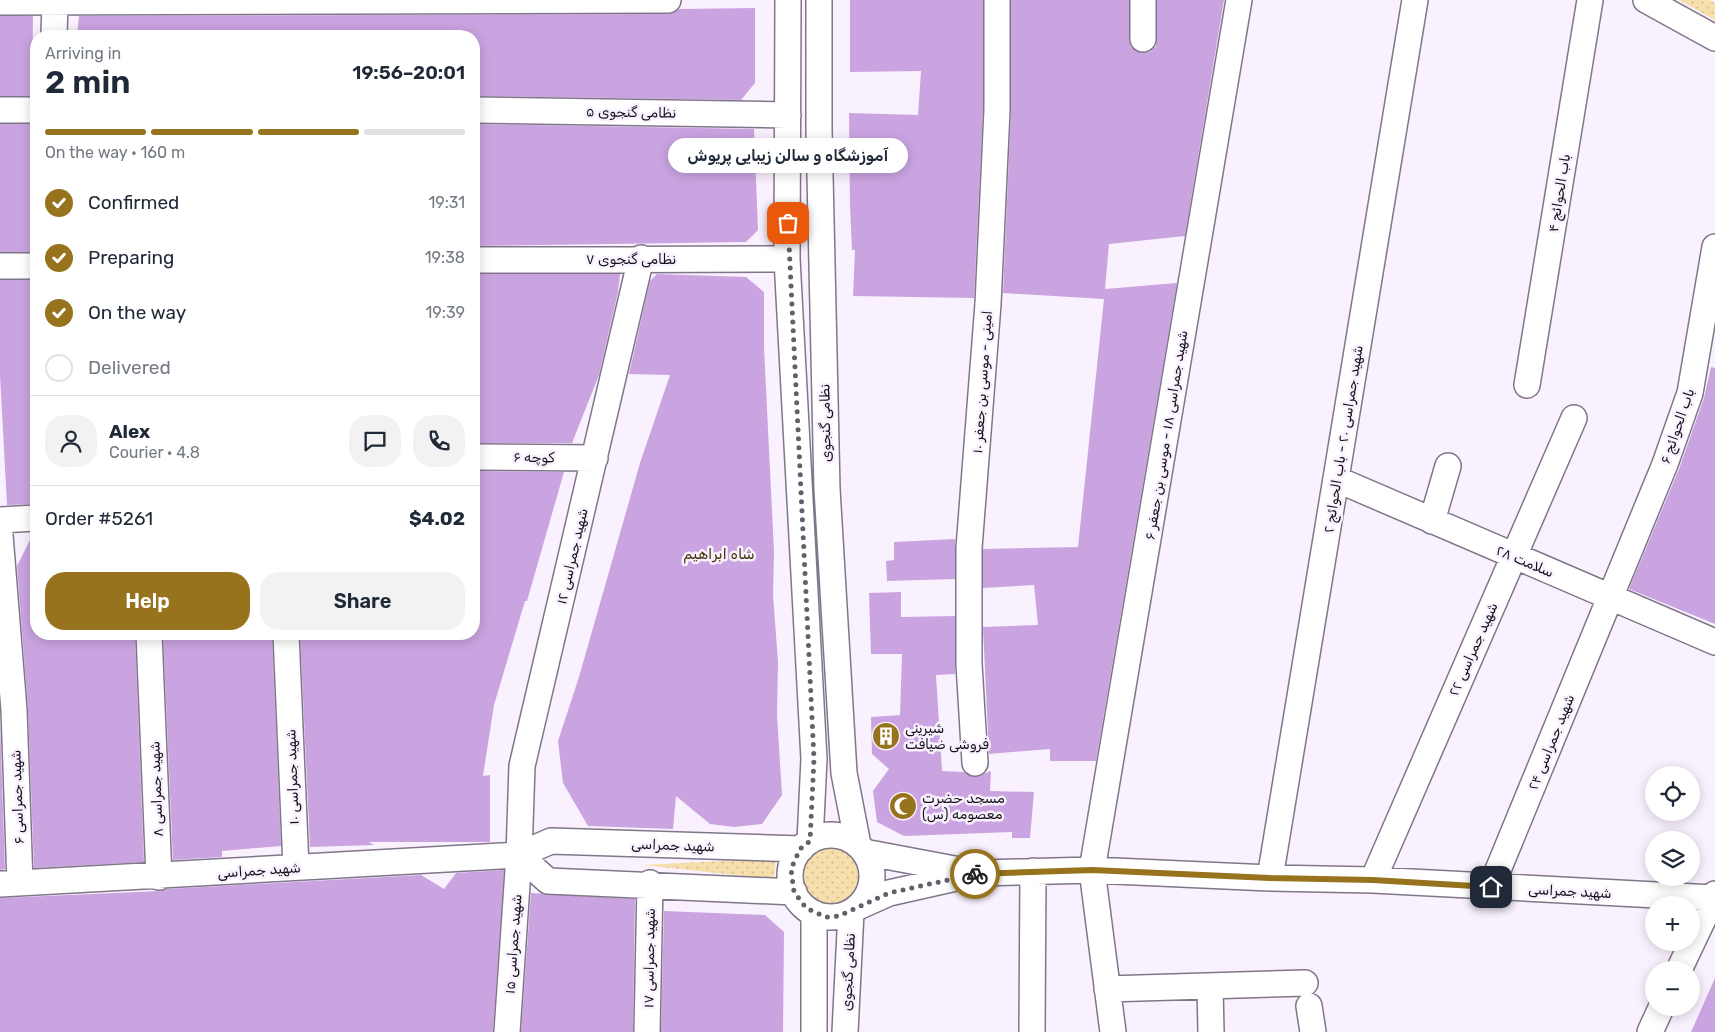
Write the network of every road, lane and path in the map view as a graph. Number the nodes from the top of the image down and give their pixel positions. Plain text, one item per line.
1 (668, 0) edge
2 (788, 0) edge
3 (819, 0) edge
4 (998, 0) edge
5 (1142, 0) edge
6 (1239, 0) edge
7 (1415, 0) edge
8 (1590, 0) edge
9 (1646, 0) edge
10 (55, 1) edge
11 (0, 2) edge
12 (54, 30) edge
13 (1715, 38) edge
14 (1143, 39) dead end
15 (0, 110) edge
16 (30, 110) edge
17 (480, 110) edge
18 (788, 115) junction
19 (1715, 247) edge
20 (641, 258) junction
21 (788, 259) junction
22 (480, 260) edge
23 (0, 266) edge
24 (30, 266) edge
25 (1527, 385) dead end
26 (1574, 418) dead end
27 (480, 457) edge
28 (595, 458) junction
29 (1448, 466) dead end
30 (1336, 479) junction
31 (30, 518) edge
32 (0, 520) edge
33 (1432, 521) junction
34 (0, 534) edge
35 (1514, 556) junction
36 (1610, 597) junction
37 (149, 640) edge
38 (286, 640) edge
39 (1715, 642) edge
40 (975, 763) dead end
41 (805, 845) junction
42 (861, 849) junction
43 (519, 855) junction
44 (296, 867) junction
45 (1092, 870) junction
46 (1033, 871) junction
47 (978, 873) junction
48 (159, 876) junction
49 (1270, 878) junction
50 (1373, 880) junction
51 (10, 884) edge
52 (650, 884) junction
53 (1491, 887) junction
54 (794, 892) junction
55 (1714, 896) edge
56 (855, 909) junction
57 (814, 913) junction
58 (1683, 961) edge
59 (1210, 986) junction
60 (1107, 989) junction
61 (1657, 1016) edge
62 (507, 1032) edge
63 (647, 1032) edge
64 (814, 1032) edge
65 (845, 1032) edge
66 (1032, 1032) edge
67 (1112, 1032) edge
68 (1211, 1032) edge
69 (1313, 1032) edge
70 (1650, 1032) edge

1 - 10 street
2 - 18 street, نظامی گنجوی
3 - 42 street, نظامی گنجوی
4 - 40 street, امینی - موسی بن جعفر ۱۰
5 - 14 street
6 - 45 street, شهید جمراسی ۱۸ - موسی بن جعفر ۶
7 - 30 street, شهید جمراسی ۲۰ - باب الحوائج ۲
8 - 25 street, باب الحوائج ۴
9 - 13 street
10 - 11 street
10 - 12 street
15 - 16 street
17 - 18 street, نظامی گنجوی ۵
18 - 21 street, نظامی گنجوی
19 - 36 street, باب الحوائج ۶
20 - 21 street, نظامی گنجوی ۷
20 - 22 street, نظامی گنجوی ۷
20 - 28 street, شهید جمراسی ۱۲
21 - 41 street, نظامی گنجوی
23 - 24 street
26 - 35 street, شهید جمراسی ۲۲
27 - 28 street, کوچه ۶
28 - 43 street, شهید جمراسی ۱۲
29 - 33 street
30 - 33 street, سلامت ۲۸
30 - 49 street, شهید جمراسی ۲۰ - باب الحوائج ۲
31 - 32 street
33 - 35 street, سلامت ۲۸
34 - 51 street, شهید جمراسی ۶
35 - 36 street, سلامت ۲۸
35 - 50 street, شهید جمراسی ۲۲
36 - 39 street, سلامت ۲۸
36 - 53 street, شهید جمراسی ۲۴
37 - 48 street, شهید جمراسی ۸
38 - 44 street, شهید جمراسی ۱۰
41 - 42 street
41 - 43 street, شهید جمراسی
41 - 54 street
42 - 47 street
42 - 56 street
43 - 44 street, شهید جمراسی
43 - 52 street
43 - 62 street, شهید جمراسی ۱۵
44 - 48 street, شهید جمراسی
45 - 46 street, شهید جمراسی
45 - 49 street, شهید جمراسی
45 - 60 street, شهید جمراسی ۱۸ - موسی بن جعفر ۶
46 - 47 street, شهید جمراسی
46 - 66 street
47 - 56 street
48 - 51 street, شهید جمراسی
49 - 50 street, شهید جمراسی
50 - 53 street, شهید جمراسی
52 - 54 street
52 - 63 street, شهید جمراسی ۱۷
53 - 55 street, شهید جمراسی
54 - 57 street
55 - 58 street
56 - 57 street
56 - 65 street, نظامی گنجوی
57 - 64 street
59 - 60 street
59 - 68 street
59 - 69 street
60 - 67 street, شهید جمراسی ۱۸ - موسی بن جعفر ۶
61 - 70 street

